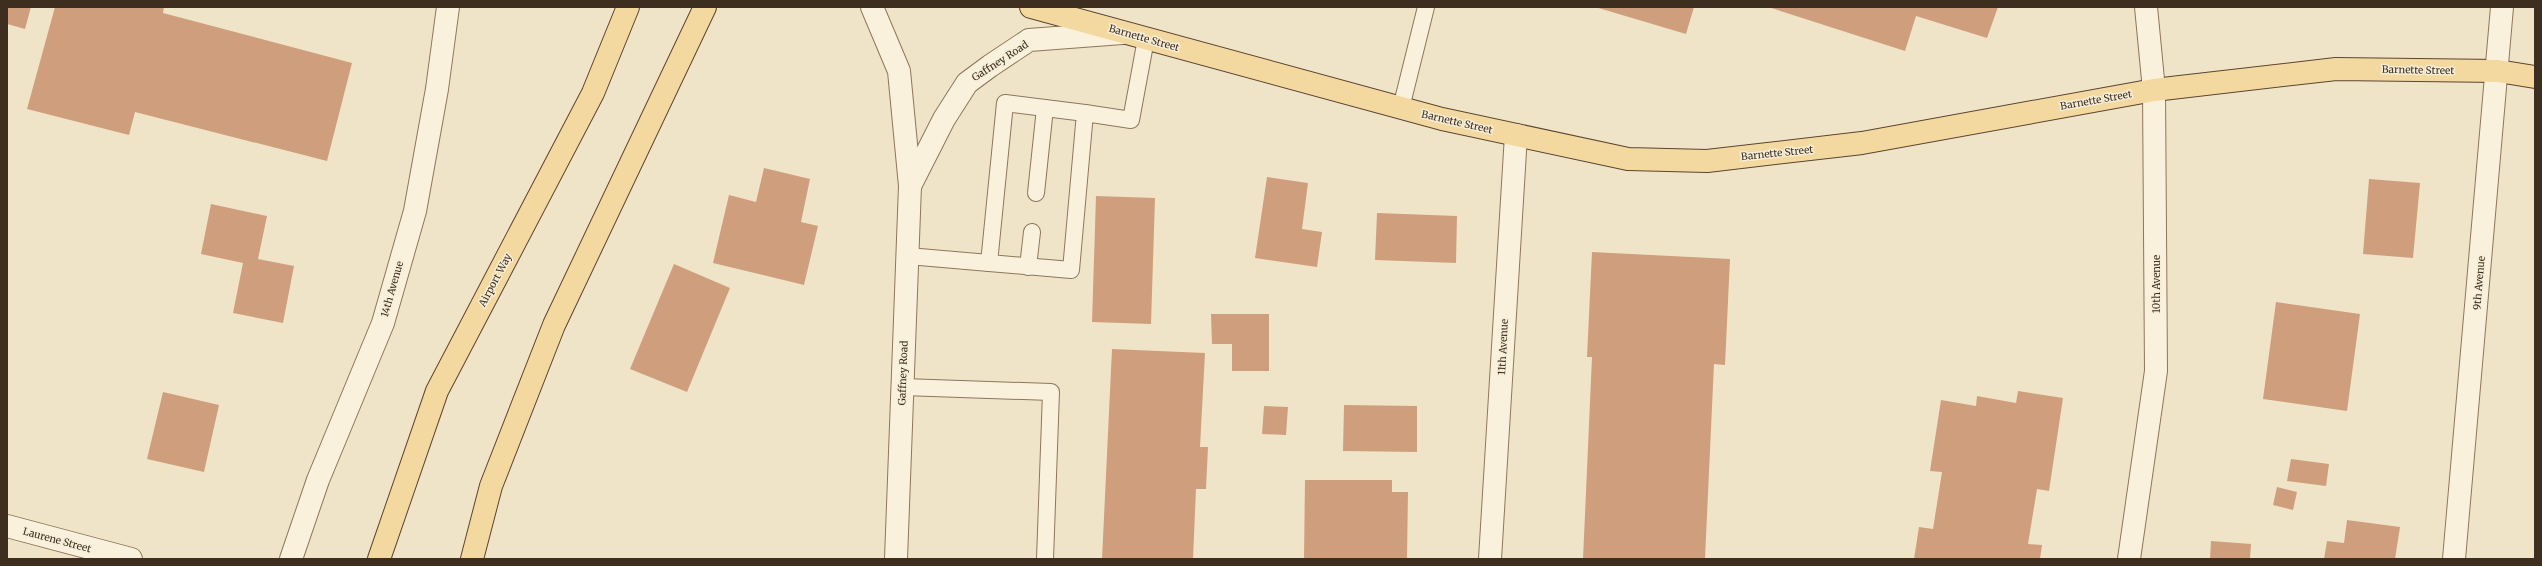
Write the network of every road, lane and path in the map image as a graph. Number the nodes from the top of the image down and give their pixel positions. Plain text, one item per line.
1 (448, 7) edge
2 (628, 7) edge
3 (705, 7) edge
4 (872, 7) edge
5 (1031, 7) edge
6 (1426, 7) edge
7 (2146, 7) edge
8 (2502, 7) edge
9 (1137, 36) junction
10 (2498, 71) junction
11 (2535, 77) edge
12 (2154, 90) junction
13 (1045, 108) junction
14 (1401, 108) junction
15 (1085, 113) junction
16 (1516, 135) junction
17 (910, 186) junction
18 (1036, 193) dead end
19 (1032, 232) dead end
20 (908, 256) junction
21 (989, 263) junction
22 (1028, 267) junction
23 (903, 387) junction
24 (7, 526) edge
25 (131, 559) edge
26 (291, 559) edge
27 (379, 559) edge
28 (472, 559) edge
29 (896, 559) edge
30 (1045, 559) edge
31 (1490, 559) edge
32 (2129, 559) edge
33 (2454, 559) edge

1 - 26 street, 14th Avenue
2 - 27 main road, Airport Way
3 - 28 main road
4 - 17 street, Gaffney Road
5 - 9 main road, Barnette Street
6 - 14 lane
7 - 12 street, 10th Avenue
8 - 10 street, 9th Avenue
9 - 14 main road, Barnette Street
9 - 15 lane
9 - 17 street, Gaffney Road
10 - 11 main road, Barnette Street
10 - 12 main road, Barnette Street
10 - 33 street, 9th Avenue
12 - 16 main road, Barnette Street
12 - 32 street, 10th Avenue
13 - 15 lane
13 - 18 lane
13 - 21 lane
14 - 16 main road, Barnette Street
15 - 22 lane
16 - 31 street, 11th Avenue
17 - 20 street, Gaffney Road
19 - 22 lane
20 - 21 lane
20 - 23 street, Gaffney Road
21 - 22 lane
23 - 29 street, Gaffney Road
23 - 30 lane
24 - 25 street, Laurene Street

